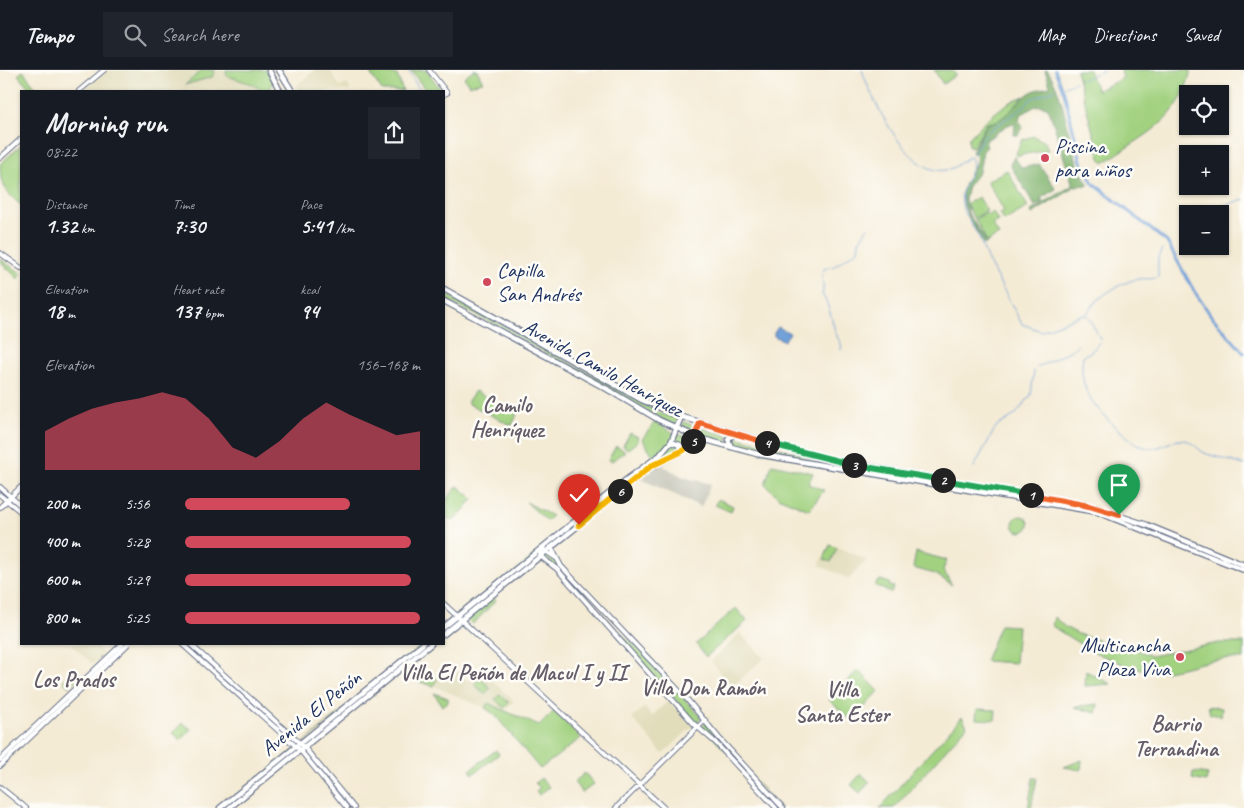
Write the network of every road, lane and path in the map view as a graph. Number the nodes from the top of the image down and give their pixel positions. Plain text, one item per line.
1 (104, 70) edge
2 (269, 70) edge
3 (279, 70) edge
4 (430, 70) edge
5 (80, 90) edge
6 (279, 90) edge
7 (291, 90) edge
8 (442, 90) edge
9 (20, 140) edge
10 (0, 158) edge
11 (0, 253) edge
12 (20, 267) edge
13 (445, 291) edge
14 (445, 302) edge
15 (682, 417) junction
16 (700, 423) junction
17 (677, 429) junction
18 (734, 434) junction
19 (696, 436) junction
20 (671, 442) junction
21 (731, 448) junction
22 (678, 453) junction
23 (0, 487) edge
24 (20, 489) edge
25 (0, 495) edge
26 (11, 497) junction
27 (20, 505) edge
28 (0, 507) edge
29 (20, 510) edge
30 (551, 547) junction
31 (541, 548) junction
32 (546, 551) junction
33 (540, 556) junction
34 (556, 558) junction
35 (1244, 565) edge
36 (1244, 570) edge
37 (445, 605) edge
38 (460, 618) junction
39 (445, 626) edge
40 (445, 633) edge
41 (121, 645) edge
42 (127, 645) edge
43 (183, 645) edge
44 (191, 645) edge
45 (422, 645) edge
46 (430, 645) edge
47 (377, 684) junction
48 (706, 720) junction
49 (698, 727) junction
50 (300, 747) junction
51 (0, 760) edge
52 (0, 766) edge
53 (638, 785) junction
54 (0, 787) edge
55 (26, 808) edge
56 (220, 808) edge
57 (229, 808) edge
58 (347, 808) edge
59 (354, 808) edge
60 (616, 808) edge
61 (664, 808) edge
62 (776, 808) edge
63 (783, 808) edge

1 - 5 street
2 - 6 main road
3 - 7 main road
4 - 8 street
9 - 10 street
11 - 12 street
13 - 15 main road, Avenida Camilo Henríquez
14 - 17 main road, Avenida Camilo Henríquez
15 - 16 main road, Avenida Camilo Henríquez
15 - 17 main road
16 - 18 main road, Avenida Camilo Henríquez
16 - 19 main road
17 - 19 main road, Avenida Camilo Henríquez
17 - 20 main road
18 - 21 main road
18 - 35 main road, Avenida Camilo Henríquez
19 - 21 main road, Avenida Camilo Henríquez
19 - 22 main road
20 - 22 main road
20 - 31 main road
21 - 36 main road, Avenida Camilo Henríquez
22 - 30 main road
23 - 26 street
24 - 26 street
25 - 26 street
26 - 27 street
26 - 28 street
26 - 29 street
30 - 32 main road
30 - 34 street
31 - 32 street
31 - 33 street
31 - 38 main road
32 - 33 main road
32 - 34 street
33 - 38 main road
33 - 49 street
34 - 48 street
37 - 38 street
38 - 39 main road
38 - 40 main road
38 - 53 street
41 - 51 street
42 - 52 street
43 - 50 street
44 - 50 street
45 - 47 main road, Avenida El Peñón
46 - 47 main road, Avenida El Peñón
47 - 50 main road, Avenida El Peñón
48 - 49 street
48 - 63 street
49 - 53 street
49 - 62 street
50 - 56 main road, Avenida El Peñón
50 - 57 main road, Avenida El Peñón
50 - 58 street
50 - 59 street
53 - 60 street
53 - 61 street
54 - 55 street

